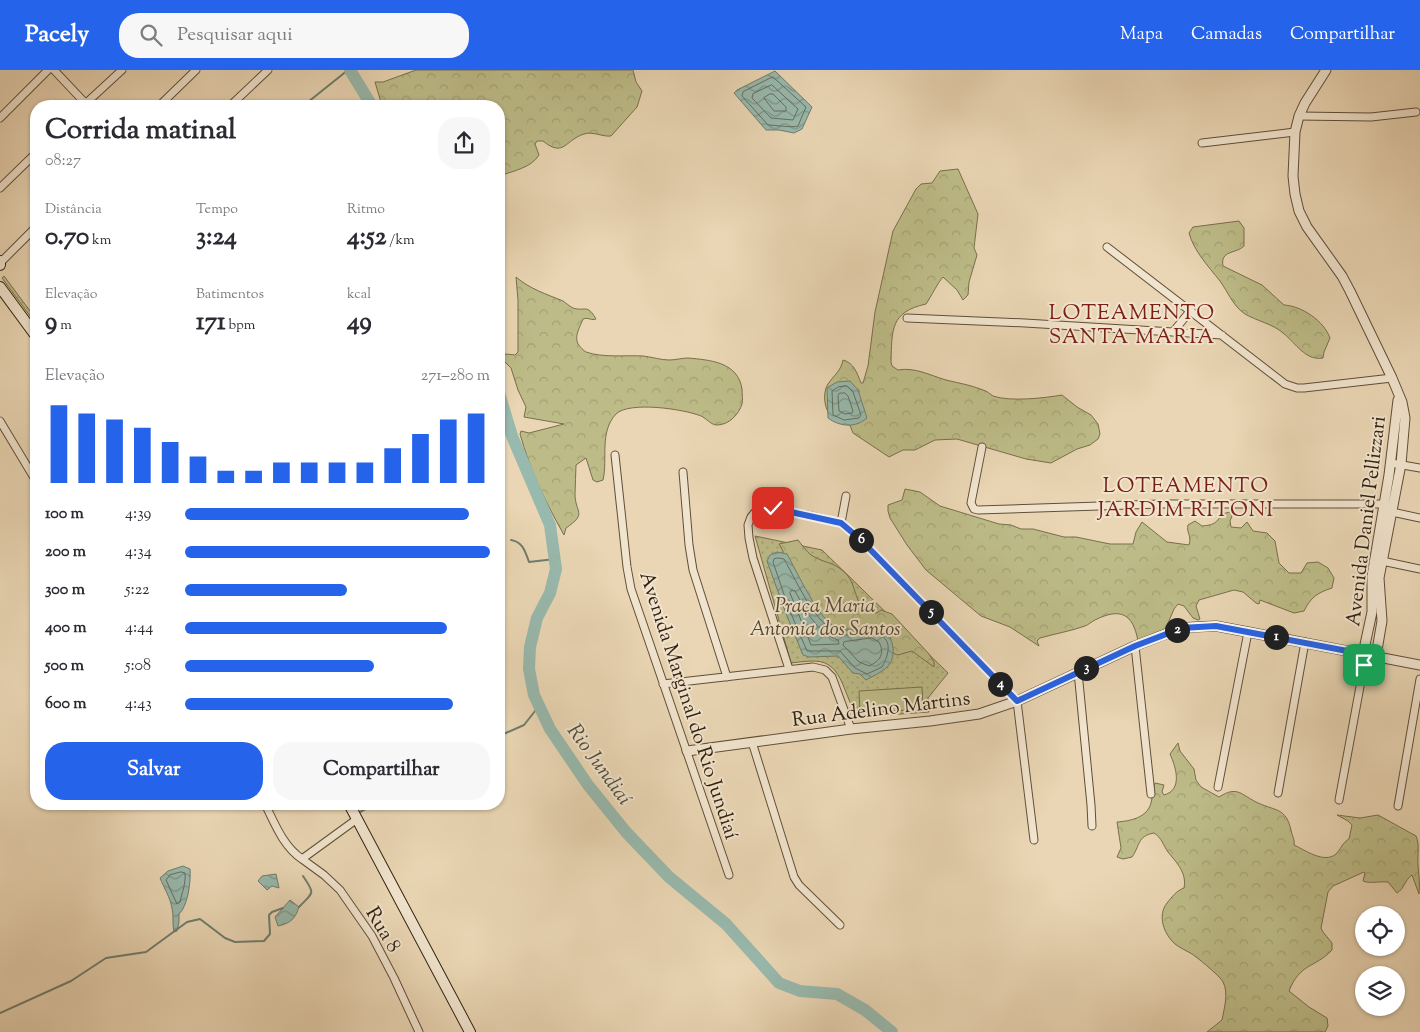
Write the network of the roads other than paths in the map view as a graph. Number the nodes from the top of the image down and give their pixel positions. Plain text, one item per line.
1 (48, 70) edge
2 (54, 70) edge
3 (122, 70) edge
4 (196, 70) edge
5 (268, 70) edge
6 (1326, 70) edge
7 (81, 100) edge
8 (91, 100) edge
9 (165, 100) edge
10 (236, 100) edge
11 (1416, 112) dead end
12 (1299, 116) junction
13 (0, 118) edge
14 (1295, 132) junction
15 (1202, 143) dead end
16 (30, 159) edge
17 (0, 188) edge
18 (30, 233) edge
19 (1107, 247) dead end
20 (0, 263) edge
21 (0, 287) edge
22 (1191, 310) junction
23 (907, 318) dead end
24 (30, 328) edge
25 (1173, 332) junction
26 (1222, 336) junction
27 (1392, 378) junction
28 (0, 421) edge
29 (982, 447) dead end
30 (615, 455) dead end
31 (1396, 464) junction
32 (1420, 468) edge
33 (30, 471) edge
34 (683, 472) dead end
35 (846, 496) dead end
36 (1384, 504) junction
37 (1392, 512) junction
38 (1420, 518) edge
39 (841, 523) junction
40 (1382, 562) junction
41 (1420, 569) edge
42 (1248, 632) junction
43 (1306, 642) junction
44 (1135, 646) junction
45 (1363, 654) junction
46 (1376, 656) junction
47 (1364, 665) junction
48 (1420, 665) edge
49 (788, 669) junction
50 (1078, 672) junction
51 (727, 676) junction
52 (1420, 679) edge
53 (663, 684) junction
54 (1017, 701) junction
55 (851, 730) junction
56 (752, 742) junction
57 (687, 751) junction
58 (1218, 787) dead end
59 (1278, 793) dead end
60 (1151, 794) dead end
61 (1339, 800) dead end
62 (1398, 806) dead end
63 (269, 810) edge
64 (352, 810) edge
65 (357, 819) junction
66 (1092, 826) dead end
67 (1034, 840) dead end
68 (302, 859) junction
69 (729, 875) dead end
70 (840, 925) dead end
71 (419, 1032) edge
72 (470, 1032) edge

1 - 13 street
2 - 7 street
3 - 8 street
4 - 9 street
5 - 10 street
6 - 12 street, Avenida Daniel Pellizzari
11 - 12 street
12 - 14 street, Avenida Daniel Pellizzari
14 - 15 street
14 - 27 street, Avenida Daniel Pellizzari
16 - 17 street
18 - 20 street
19 - 22 street
21 - 24 main road
22 - 25 street
22 - 26 street
23 - 25 street
25 - 26 street
26 - 27 street
27 - 31 street, Avenida Daniel Pellizzari
28 - 33 street
29 - 36 street
30 - 53 street, Avenida Marginal do Rio Jundiaí
31 - 32 street
31 - 36 street, Avenida Daniel Pellizzari
31 - 37 street, Avenida Daniel Pellizzari
34 - 51 street
35 - 39 street
36 - 45 street, Avenida Daniel Pellizzari
37 - 38 street
37 - 40 street, Avenida Daniel Pellizzari
39 - 49 street
39 - 54 street
40 - 41 street
40 - 46 street, Avenida Daniel Pellizzari
42 - 43 street, Rua Adelino Martins
42 - 44 street, Rua Adelino Martins
42 - 58 street
43 - 45 street, Rua Adelino Martins
43 - 59 street
44 - 50 street, Rua Adelino Martins
44 - 60 street
45 - 46 street, Rua Adelino Martins
45 - 47 street
46 - 47 street
46 - 48 street, Rua Adelino Martins
47 - 61 street
49 - 51 street
49 - 55 street
50 - 54 street, Rua Adelino Martins
50 - 66 street
51 - 53 street
52 - 62 street
53 - 57 street, Avenida Marginal do Rio Jundiaí
54 - 55 street, Rua Adelino Martins
54 - 67 street
55 - 56 street, Rua Adelino Martins
56 - 57 street, Rua Adelino Martins
56 - 70 street
57 - 69 street, Avenida Marginal do Rio Jundiaí
63 - 68 street, Rua 8
64 - 65 main road
65 - 68 street
65 - 72 main road
68 - 71 street, Rua 8

